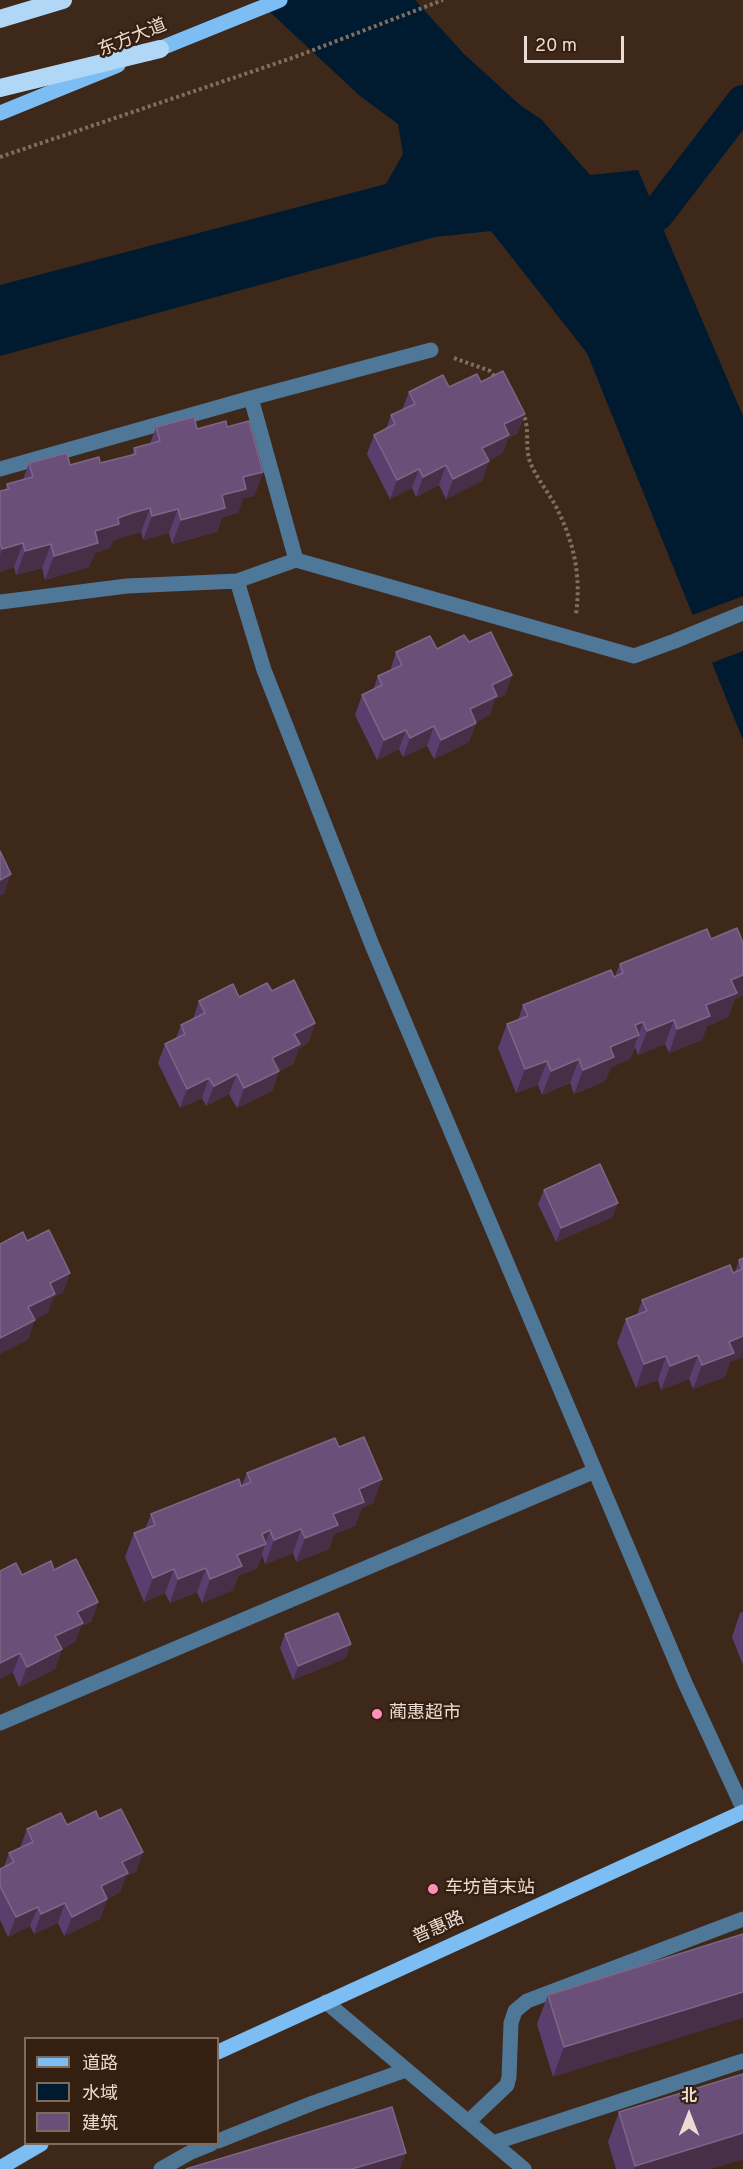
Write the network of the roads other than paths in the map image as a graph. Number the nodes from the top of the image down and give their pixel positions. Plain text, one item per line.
1 (63, 0) edge
2 (280, 0) edge
3 (0, 20) edge
4 (160, 49) junction
5 (0, 88) edge
6 (0, 113) edge
7 (431, 350) road end
8 (251, 398) junction
9 (0, 469) edge
10 (296, 560) junction
11 (237, 581) junction
12 (0, 602) edge
13 (743, 613) edge
14 (595, 1471) junction
15 (0, 1723) edge
16 (743, 1810) edge
17 (743, 1919) edge
18 (326, 2002) junction
19 (219, 2052) edge
20 (743, 2061) edge
21 (406, 2070) junction
22 (468, 2122) junction
23 (219, 2141) edge
24 (493, 2143) junction
25 (39, 2145) edge
26 (209, 2145) edge
27 (0, 2168) edge
28 (161, 2169) edge
29 (524, 2169) edge

1 - 3 highway
2 - 4 main road, 东方大道
4 - 5 highway
4 - 6 main road, 东方大道
7 - 8 lane
8 - 9 lane
8 - 10 lane
10 - 11 lane
10 - 13 lane
11 - 12 lane
11 - 14 lane
14 - 15 lane
14 - 16 lane
16 - 18 main road, 普惠路
17 - 22 lane
18 - 19 main road, 普惠路
18 - 21 lane
20 - 24 lane
21 - 22 lane
21 - 23 lane
22 - 24 lane
24 - 29 lane
25 - 27 main road
26 - 28 lane

